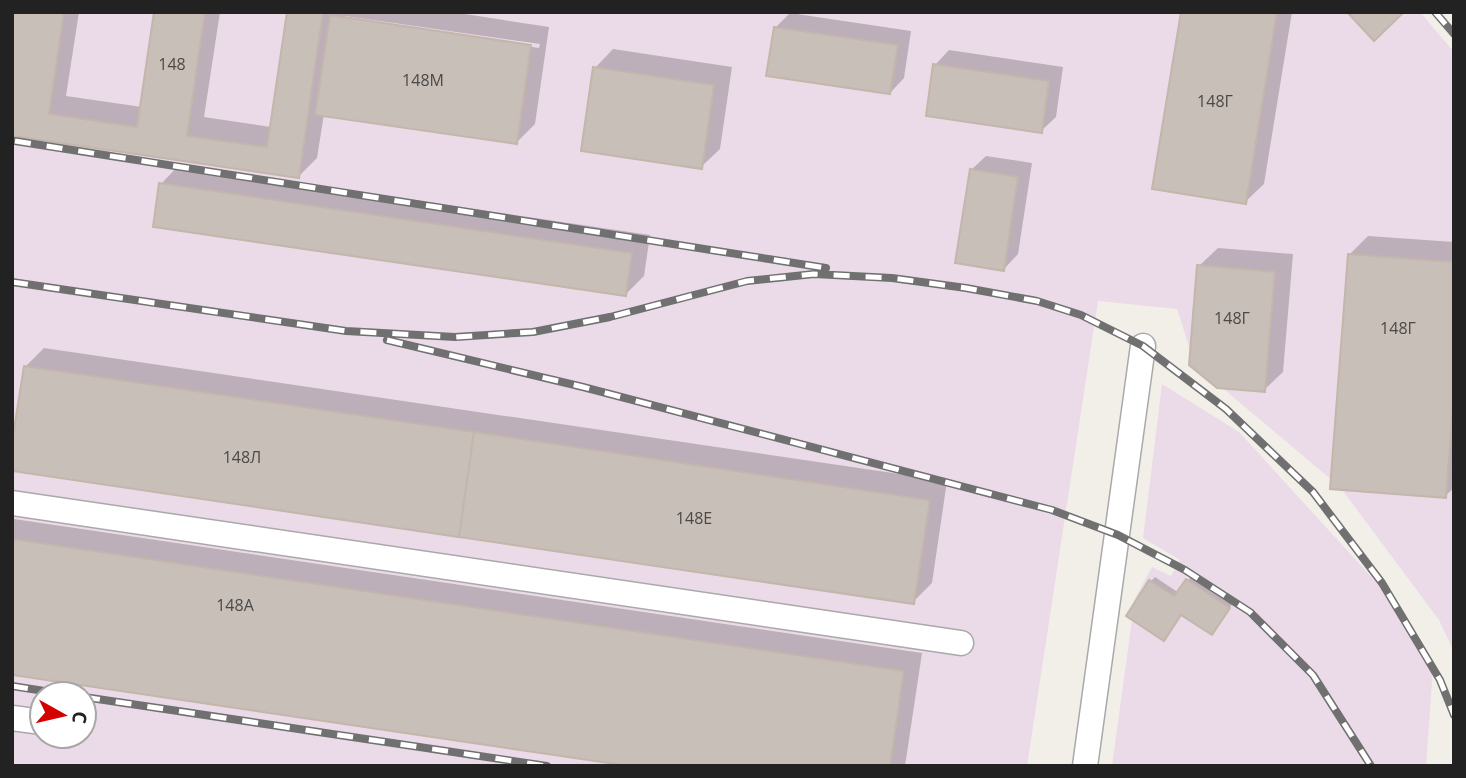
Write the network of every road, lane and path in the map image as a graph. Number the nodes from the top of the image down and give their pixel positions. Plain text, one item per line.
1 (1143, 346) dead end
2 (12, 503) edge
3 (961, 643) dead end
4 (1085, 766) edge

1 - 4 street
2 - 3 street

